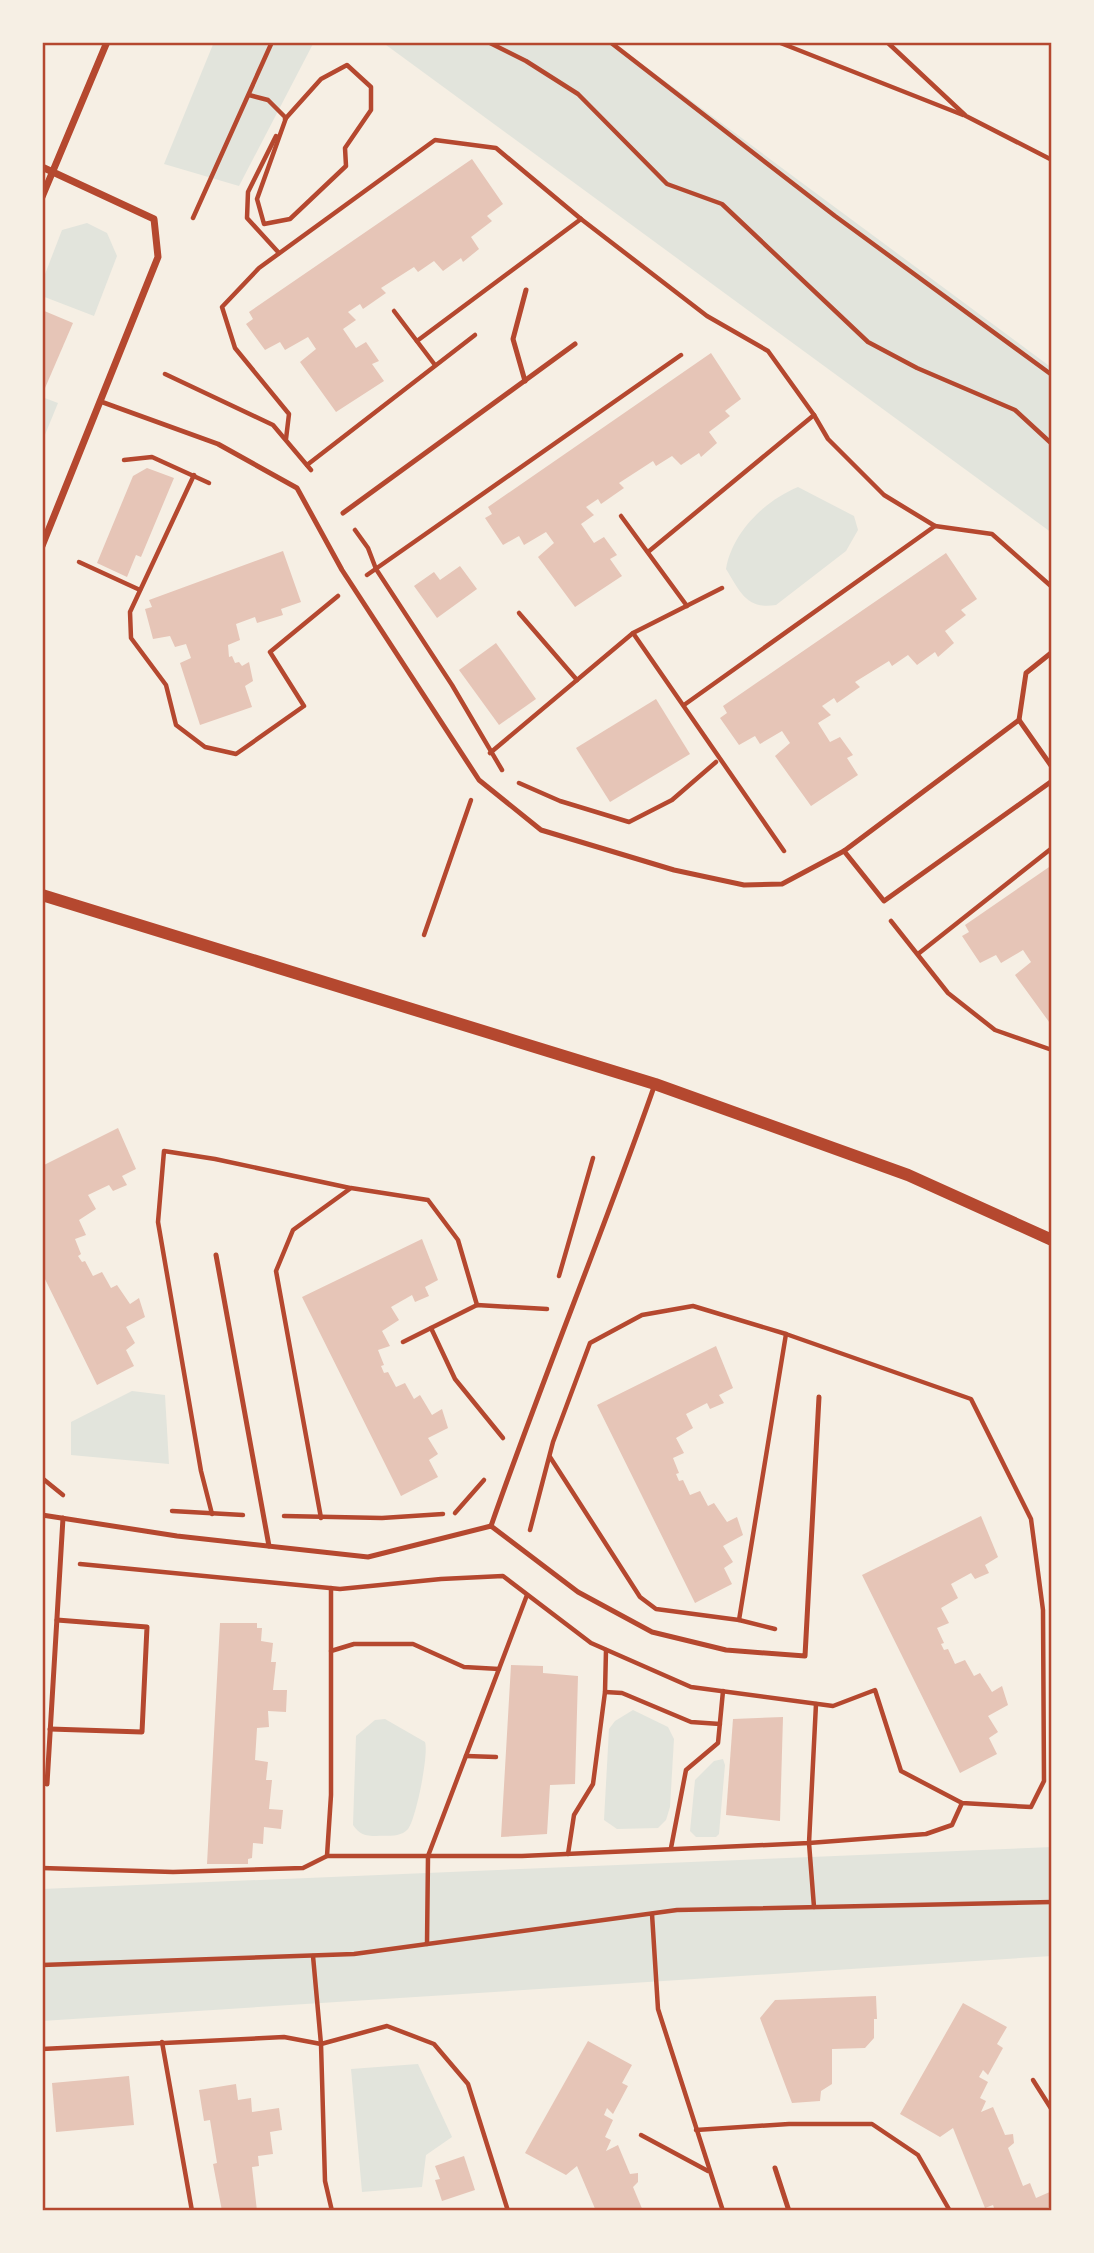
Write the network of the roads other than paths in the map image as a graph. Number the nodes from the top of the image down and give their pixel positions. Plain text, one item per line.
1 (107, 42) edge
2 (42, 167) edge
3 (53, 170) junction
4 (42, 197) edge
5 (526, 290) dead end
6 (575, 344) dead end
7 (525, 381) junction
8 (102, 402) junction
9 (343, 513) road end
10 (42, 546) edge
11 (1051, 653) edge
12 (1019, 720) junction
13 (1052, 767) edge
14 (1052, 781) edge
15 (844, 851) junction
16 (42, 895) edge
17 (655, 1084) junction
18 (1052, 1240) edge
19 (216, 1255) dead end
20 (819, 1397) dead end
21 (42, 1515) edge
22 (64, 1518) junction
23 (491, 1525) junction
24 (269, 1546) junction
25 (57, 1620) junction
26 (50, 1729) junction
27 (47, 1784) dead end
28 (775, 2168) dead end
29 (789, 2211) edge

1 - 3 street
2 - 3 street
3 - 4 street
3 - 8 street
5 - 7 lane
6 - 7 lane
7 - 9 lane
8 - 10 street
8 - 15 lane
11 - 12 lane
12 - 13 lane
12 - 15 lane
14 - 15 lane
16 - 17 street
17 - 18 street
17 - 23 lane
19 - 24 lane
20 - 23 lane
21 - 22 lane
22 - 24 lane
22 - 25 lane
23 - 24 lane
25 - 26 lane
25 - 26 lane
26 - 27 lane
28 - 29 lane

